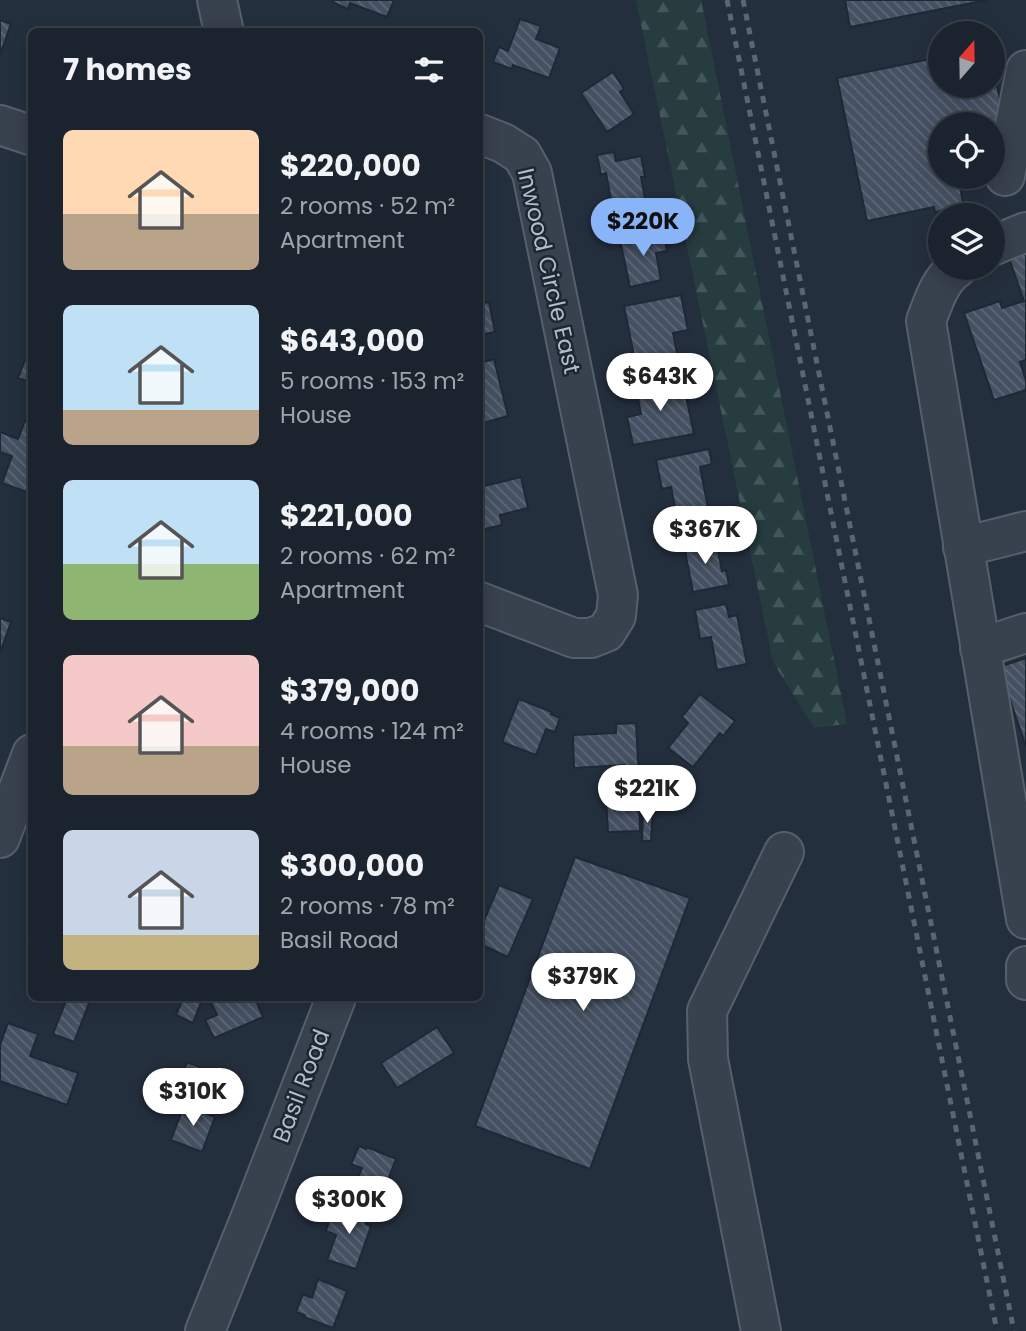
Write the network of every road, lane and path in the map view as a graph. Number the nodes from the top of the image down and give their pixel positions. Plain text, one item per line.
1 (217, 0) edge
2 (223, 28) edge
3 (1026, 70) edge
4 (483, 135) edge
5 (1005, 176) dead end
6 (1026, 232) edge
7 (1005, 241) edge
8 (946, 280) edge
9 (1026, 531) edge
10 (963, 547) junction
11 (483, 603) edge
12 (1026, 633) edge
13 (980, 648) junction
14 (28, 769) edge
15 (13, 825) edge
16 (784, 852) dead end
17 (1026, 919) edge
18 (1026, 966) edge
19 (1026, 978) edge
20 (335, 1001) edge
21 (205, 1331) edge
22 (761, 1331) edge

1 - 2 street
3 - 5 street
4 - 11 street, Inwood Circle East
6 - 7 street
8 - 10 street
9 - 10 street
10 - 13 street
12 - 13 street
13 - 17 street
14 - 15 street
16 - 22 street
18 - 19 street
20 - 21 street, Basil Road

